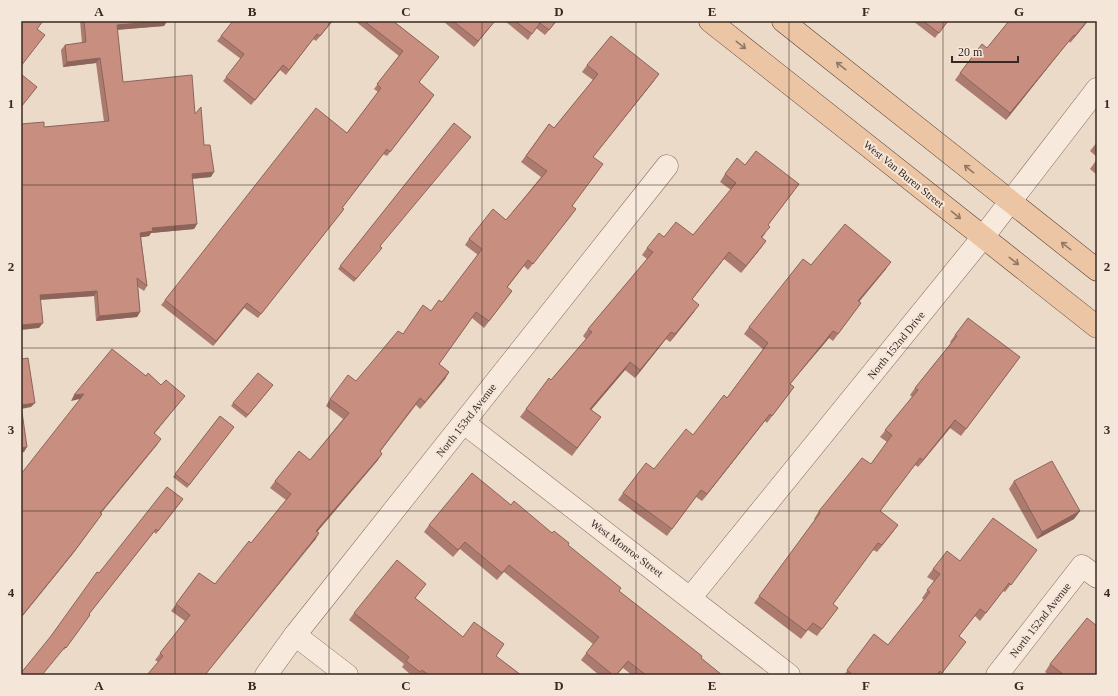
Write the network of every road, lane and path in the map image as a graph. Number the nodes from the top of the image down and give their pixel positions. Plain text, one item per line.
1 (710, 21) edge
2 (783, 21) edge
3 (1097, 90) edge
4 (666, 166) dead end
5 (1010, 202) junction
6 (983, 237) junction
7 (1097, 270) edge
8 (1097, 327) edge
9 (464, 423) junction
10 (1090, 571) edge
11 (691, 597) junction
12 (295, 635) junction
13 (266, 675) edge
14 (346, 675) edge
15 (789, 675) edge
16 (997, 675) edge

1 -> 6 main road, West Van Buren Street
5 -> 2 main road
3 - 5 street, North 152nd Drive
4 - 9 street, North 153rd Avenue
5 - 6 street, North 152nd Drive
7 -> 5 main road
6 -> 8 main road, West Van Buren Street
6 - 11 street, North 152nd Drive
9 - 11 street, West Monroe Street
9 - 12 street, North 153rd Avenue
10 - 16 street, North 152nd Avenue
11 - 15 street, West Monroe Street
12 - 13 street, North 153rd Avenue
12 - 14 street

